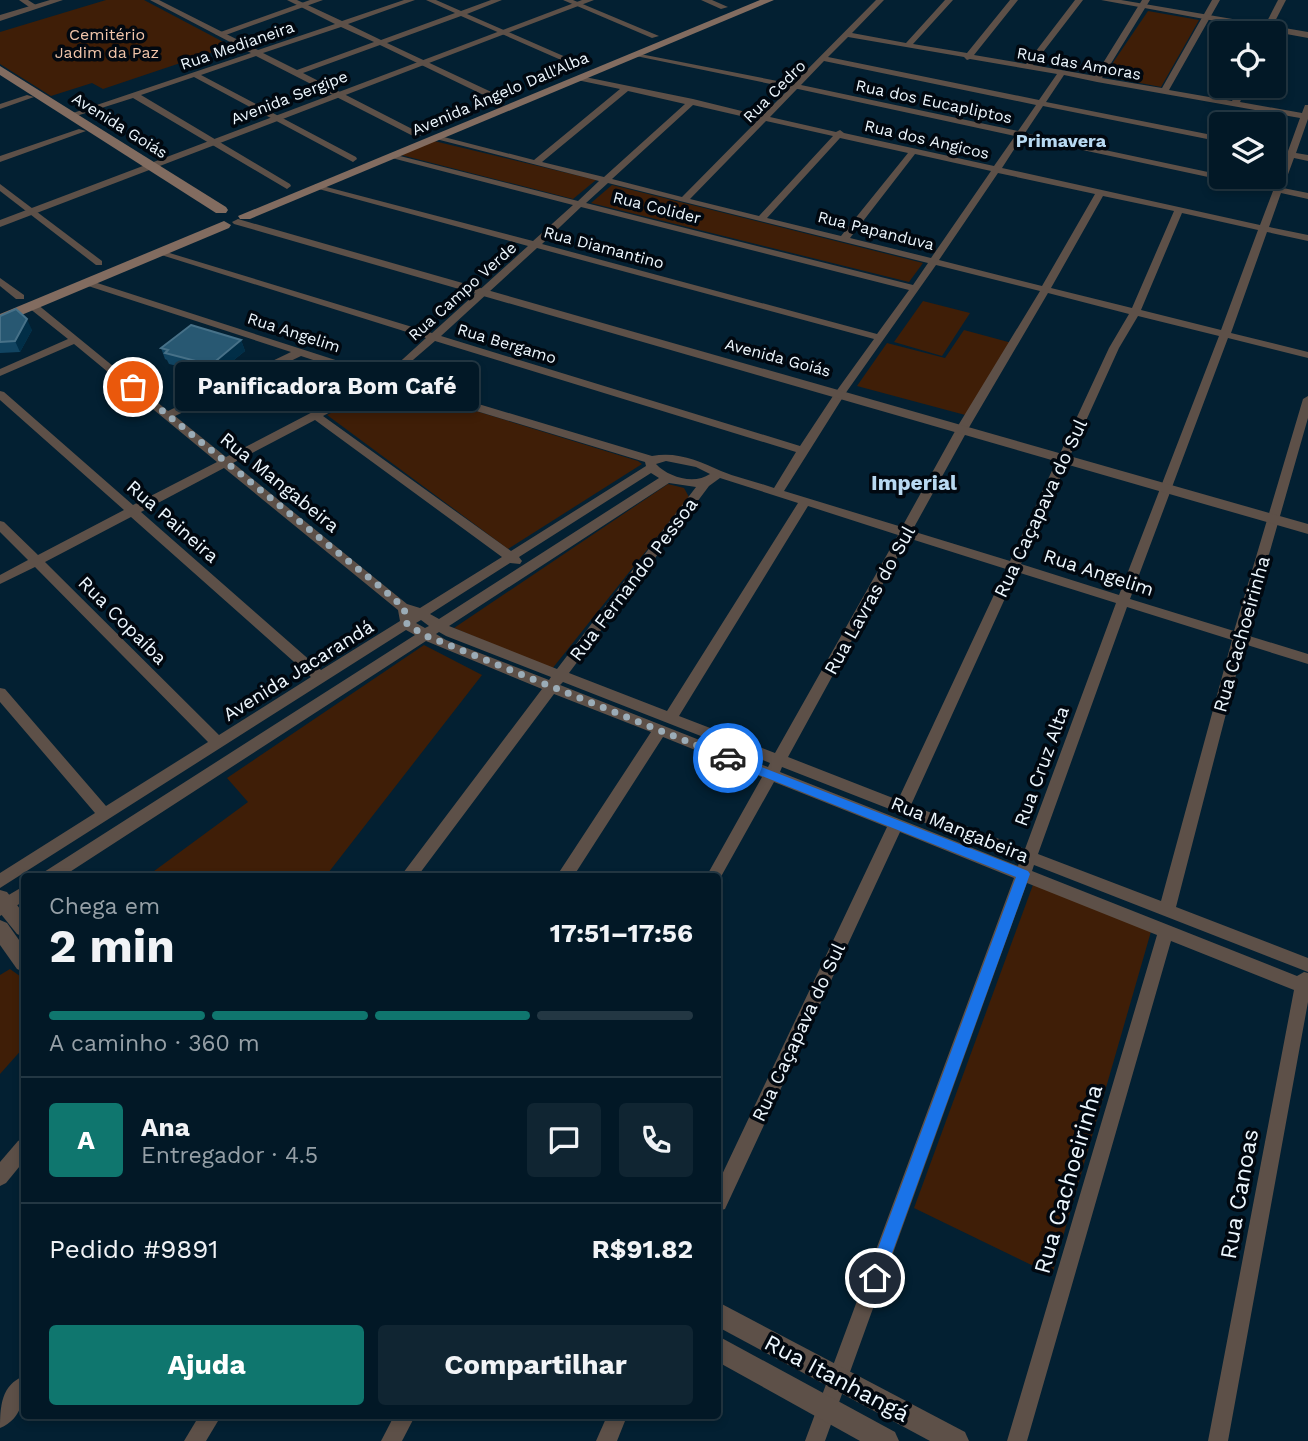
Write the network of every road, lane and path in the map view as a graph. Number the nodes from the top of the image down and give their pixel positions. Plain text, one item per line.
1 (23, 0) edge
2 (59, 0) edge
3 (153, 0) edge
4 (291, 0) edge
5 (319, 0) edge
6 (411, 0) edge
7 (430, 0) edge
8 (498, 0) edge
9 (590, 0) edge
10 (705, 0) edge
11 (742, 0) edge
12 (769, 0) edge
13 (880, 0) edge
14 (949, 0) edge
15 (1014, 0) edge
16 (1079, 0) edge
17 (1105, 0) edge
18 (1216, 0) edge
19 (1282, 0) edge
20 (572, 2) edge
21 (1144, 3) edge
22 (303, 5) junction
23 (35, 7) junction
24 (724, 7) junction
25 (461, 14) junction
26 (0, 18) edge
27 (1206, 18) junction
28 (1220, 21) edge
29 (1271, 21) edge
30 (341, 24) junction
31 (673, 28) junction
32 (504, 33) junction
33 (1286, 33) edge
34 (219, 34) junction
35 (686, 34) junction
36 (846, 34) junction
37 (1308, 35) edge
38 (655, 36) junction
39 (379, 42) junction
40 (906, 46) junction
41 (622, 49) junction
42 (256, 53) junction
43 (635, 55) junction
44 (967, 58) junction
45 (824, 60) junction
46 (424, 63) junction
47 (1027, 68) junction
48 (0, 70) edge
49 (580, 71) junction
50 (297, 73) junction
51 (194, 74) junction
52 (1061, 74) junction
53 (0, 78) edge
54 (1097, 80) junction
55 (628, 87) junction
56 (798, 87) junction
57 (1164, 92) junction
58 (134, 95) junction
59 (339, 95) junction
60 (30, 97) junction
61 (1238, 98) edge
62 (499, 99) junction
63 (694, 101) junction
64 (1040, 104) junction
65 (1235, 104) junction
66 (0, 107) edge
67 (1307, 114) edge
68 (73, 116) junction
69 (767, 118) junction
70 (278, 119) junction
71 (82, 131) junction
72 (840, 134) junction
73 (1019, 134) junction
74 (416, 135) junction
75 (1209, 137) edge
76 (436, 138) junction
77 (216, 142) junction
78 (914, 150) junction
79 (390, 152) junction
80 (1286, 153) edge
81 (1290, 154) junction
82 (1308, 158) edge
83 (0, 159) edge
84 (353, 159) junction
85 (535, 163) junction
86 (147, 168) junction
87 (995, 169) junction
88 (607, 180) junction
89 (287, 186) junction
90 (318, 186) junction
91 (0, 187) edge
92 (1277, 190) junction
93 (1100, 192) junction
94 (1308, 196) edge
95 (685, 199) junction
96 (580, 204) junction
97 (1179, 209) junction
98 (33, 211) junction
99 (228, 217) junction
100 (762, 218) junction
101 (0, 224) edge
102 (1262, 228) junction
103 (1308, 238) edge
104 (844, 239) junction
105 (535, 245) junction
106 (160, 253) junction
107 (934, 260) junction
108 (99, 264) junction
109 (0, 281) edge
110 (88, 283) junction
111 (915, 289) junction
112 (1046, 289) junction
113 (486, 290) junction
114 (26, 302) junction
115 (0, 305) edge
116 (1136, 311) junction
117 (0, 319) edge
118 (1226, 334) junction
119 (436, 337) junction
120 (881, 338) junction
121 (75, 340) junction
122 (300, 352) junction
123 (1308, 355) edge
124 (0, 373) edge
125 (383, 379) junction
126 (842, 390) junction
127 (0, 394) edge
128 (1308, 399) edge
129 (168, 415) junction
130 (316, 416) junction
131 (964, 427) junction
132 (804, 451) junction
133 (1066, 455) junction
134 (226, 463) junction
135 (651, 464) junction
136 (718, 474) junction
137 (668, 478) junction
138 (705, 483) junction
139 (1166, 484) junction
140 (777, 492) junction
141 (805, 501) junction
142 (132, 511) junction
143 (1274, 516) junction
144 (1308, 522) edge
145 (0, 525) edge
146 (1308, 529) edge
147 (907, 531) junction
148 (510, 557) junction
149 (37, 561) junction
150 (1013, 565) junction
151 (526, 569) junction
152 (0, 580) edge
153 (1124, 601) junction
154 (404, 608) junction
155 (420, 615) junction
156 (407, 624) junction
157 (443, 634) junction
158 (424, 635) junction
159 (1239, 637) junction
160 (1308, 659) edge
161 (321, 678) junction
162 (556, 682) junction
163 (0, 693) edge
164 (665, 724) junction
165 (218, 743) junction
166 (779, 762) junction
167 (771, 776) junction
168 (105, 815) junction
169 (899, 816) junction
170 (1030, 857) junction
171 (55, 873) edge
172 (411, 873) edge
173 (567, 873) edge
174 (716, 873) edge
175 (1023, 874) junction
176 (0, 881) edge
177 (21, 894) edge
178 (2, 904) edge
179 (1167, 910) junction
180 (21, 925) edge
181 (0, 929) edge
182 (1166, 931) junction
183 (21, 959) edge
184 (1307, 962) edge
185 (1305, 987) edge
186 (21, 1151) edge
187 (0, 1177) edge
188 (721, 1196) edge
189 (721, 1316) edge
190 (721, 1351) edge
191 (838, 1378) junction
192 (21, 1390) edge
193 (827, 1408) junction
194 (0, 1418) edge
195 (209, 1419) edge
196 (403, 1419) edge
197 (616, 1419) edge
198 (194, 1441) edge
199 (391, 1441) edge
200 (606, 1441) edge
201 (815, 1441) edge
202 (887, 1441) edge
203 (956, 1441) edge
204 (1017, 1441) edge
205 (1218, 1441) edge

1 - 23 street
2 - 23 street
3 - 34 street
4 - 22 street
5 - 22 street
6 - 30 street, Rua Medianeira
7 - 25 street, Rua dos Angicos
8 - 25 street
9 - 20 street, Avenida Sergipe
10 - 24 street
11 - 24 main road, Avenida Ângelo Dall'Alba
12 - 35 main road, Avenida Ângelo Dall'Alba
13 - 36 street, Rua Cedro
14 - 40 street
15 - 44 street
16 - 47 street
17 - 21 street
18 - 27 street
19 - 29 street
20 - 32 street, Avenida Sergipe
20 - 38 street
21 - 27 street
21 - 54 street
22 - 30 street
22 - 34 street
23 - 26 street
24 - 31 main road, Avenida Ângelo Dall'Alba
25 - 32 street, Rua dos Angicos
25 - 39 street
27 - 28 street
27 - 57 street
30 - 39 street
30 - 42 street, Rua Medianeira
31 - 35 main road
31 - 38 main road, Avenida Ângelo Dall'Alba
32 - 46 street, Avenida Sergipe
32 - 49 street, Rua dos Angicos
33 - 37 street
34 - 42 street
35 - 43 main road, Avenida Ângelo Dall'Alba
36 - 40 street, Rua das Amoras
36 - 45 street, Rua Cedro
38 - 41 main road, Avenida Ângelo Dall'Alba
39 - 46 street
39 - 50 street
40 - 44 street, Rua das Amoras
41 - 43 main road
41 - 49 main road, Avenida Ângelo Dall'Alba
42 - 50 street
42 - 51 street, Rua Medianeira
43 - 49 main road, Avenida Ângelo Dall'Alba
43 - 56 street, Rua dos Eucapliptos
44 - 47 street, Rua das Amoras
45 - 56 street, Rua Cedro
45 - 64 street
46 - 59 street, Avenida Sergipe
46 - 62 street
47 - 52 street, Rua das Amoras
48 - 68 main road, Avenida Goiás
49 - 55 street, Rua dos Angicos
49 - 62 main road, Avenida Ângelo Dall'Alba
49 - 76 main road, Avenida Ângelo Dall'Alba
50 - 59 street
51 - 58 street, Rua Medianeira
51 - 70 street
52 - 54 street, Rua das Amoras
52 - 64 street
53 - 60 main road, Avenida Goiás
54 - 57 street, Rua das Amoras
55 - 63 street, Rua dos Angicos
55 - 85 street
56 - 69 street, Rua Cedro
56 - 73 street, Rua dos Eucapliptos
57 - 65 street, Rua das Amoras
58 - 68 street, Rua Medianeira
58 - 77 street
59 - 70 street, Avenida Sergipe
59 - 74 street
60 - 66 street
60 - 71 main road, Avenida Goiás
61 - 65 street
62 - 74 main road, Avenida Ângelo Dall'Alba
63 - 69 street, Rua dos Angicos
63 - 88 street, Rua Campo Verde
64 - 73 street
64 - 75 street
65 - 67 street, Rua das Amoras
67 - 81 street, Rua Cruz Alta
68 - 86 main road, Avenida Goiás
69 - 72 street, Rua dos Angicos
69 - 95 street, Rua Cedro
70 - 77 street, Avenida Sergipe
70 - 84 street
71 - 83 street
71 - 86 main road, Avenida Goiás
72 - 78 street, Rua dos Angicos
72 - 100 street
73 - 87 street
73 - 92 street, Rua dos Eucapliptos
74 - 79 main road, Avenida Ângelo Dall'Alba
76 - 79 main road, Avenida Ângelo Dall'Alba
76 - 85 street, Rua Papanduva
77 - 86 street, Avenida Sergipe
77 - 89 street
78 - 87 street, Rua dos Angicos
78 - 104 street
79 - 84 main road, Avenida Ângelo Dall'Alba
79 - 90 main road, Avenida Ângelo Dall'Alba
79 - 96 street, Rua Colider
80 - 81 street
81 - 82 street
81 - 92 street, Rua Cruz Alta
84 - 89 main road, Avenida Ângelo Dall'Alba
85 - 88 street, Rua Papanduva
86 - 98 street, Avenida Sergipe
86 - 99 main road, Avenida Goiás
87 - 93 street, Rua dos Angicos
87 - 107 street
88 - 95 street, Rua Papanduva
88 - 96 street, Rua Campo Verde
89 - 99 main road, Avenida Ângelo Dall'Alba
90 - 99 main road, Avenida Ângelo Dall'Alba
90 - 105 street, Rua Diamantino
91 - 98 street
92 - 94 street, Rua dos Eucapliptos
92 - 102 street, Rua Cruz Alta
93 - 97 street, Rua dos Angicos
93 - 112 street, Rua Lavras do Sul
95 - 100 street, Rua Papanduva
96 - 105 street, Rua Campo Verde
96 - 111 street, Rua Colider
97 - 102 street, Rua dos Angicos
97 - 116 street, Rua Caçapava do Sul
98 - 101 street, Avenida Sergipe
98 - 108 street
99 - 106 main road, Avenida Ângelo Dall'Alba
99 - 108 main road, Avenida Ângelo Dall'Alba
99 - 113 street, Avenida Goiás
100 - 104 street, Rua Papanduva
102 - 103 street, Rua dos Angicos
102 - 118 street, Rua Cruz Alta
104 - 107 street, Rua Papanduva
105 - 113 street, Rua Campo Verde
105 - 120 street, Rua Diamantino
106 - 110 main road, Avenida Ângelo Dall'Alba
106 - 119 street, Rua Bergamo
107 - 111 street
107 - 112 street, Rua Papanduva
108 - 114 main road, Avenida Ângelo Dall'Alba
109 - 114 street, Rua Mangabeira
110 - 114 main road, Avenida Ângelo Dall'Alba
110 - 122 street, Rua Angelim
111 - 120 street
112 - 116 street, Rua Papanduva
112 - 131 street, Rua Lavras do Sul
113 - 119 street, Rua Campo Verde
113 - 126 street, Avenida Goiás
114 - 115 main road, Avenida Ângelo Dall'Alba
114 - 117 main road, Avenida Ângelo Dall'Alba
114 - 121 street, Rua Mangabeira
116 - 118 street, Rua Papanduva
116 - 133 street, Rua Caçapava do Sul
118 - 123 street, Rua Papanduva
118 - 139 street, Rua Cruz Alta
119 - 125 street, Rua Campo Verde
119 - 132 street, Rua Bergamo
120 - 126 street
121 - 124 street
121 - 129 street, Rua Mangabeira
122 - 125 street, Rua Angelim
122 - 129 street
125 - 130 street, Rua Campo Verde
125 - 135 street, Rua Angelim
126 - 131 street, Avenida Goiás
126 - 132 street
127 - 142 street, Rua Paineira
128 - 143 street, Rua Cachoeirinha
129 - 134 street, Rua Mangabeira
130 - 134 street, Rua Campo Verde
130 - 148 street
131 - 133 street, Avenida Goiás
131 - 147 street, Rua Lavras do Sul
132 - 140 street
133 - 139 street, Avenida Goiás
133 - 150 street, Rua Caçapava do Sul
134 - 142 street, Rua Campo Verde
134 - 154 street, Rua Mangabeira
135 - 136 street, Rua Angelim
135 - 137 street
135 - 148 street, Avenida Jacarandá
136 - 138 street, Rua Fernando Pessoa
136 - 140 street, Rua Angelim
137 - 138 street
137 - 151 street
138 - 162 street, Rua Fernando Pessoa
139 - 143 street, Avenida Goiás
139 - 153 street, Rua Cruz Alta
140 - 141 street, Rua Angelim
141 - 147 street, Rua Angelim
141 - 164 street
142 - 149 street, Rua Campo Verde
142 - 161 street, Rua Paineira
143 - 144 street, Avenida Goiás
143 - 146 street, Avenida Goiás
143 - 159 street, Rua Cachoeirinha
145 - 149 street, Rua Copaíba
147 - 150 street, Rua Angelim
147 - 166 street, Rua Lavras do Sul
148 - 151 street
148 - 155 street, Avenida Jacarandá
149 - 152 street, Rua Campo Verde
149 - 165 street, Rua Copaíba
150 - 153 street, Rua Angelim
150 - 169 street, Rua Caçapava do Sul
151 - 157 street
153 - 159 street, Rua Angelim
153 - 170 street, Rua Cruz Alta
154 - 155 street, Rua Mangabeira
154 - 156 street
155 - 156 street, Avenida Jacarandá
155 - 157 street, Rua Mangabeira
156 - 158 street
156 - 161 street, Avenida Jacarandá
157 - 158 street
157 - 162 street, Rua Mangabeira
158 - 171 street
159 - 160 street, Rua Angelim
159 - 179 street, Rua Cachoeirinha
161 - 165 street, Avenida Jacarandá
162 - 164 street, Rua Mangabeira
162 - 172 street, Rua Fernando Pessoa
163 - 168 street
164 - 166 street, Rua Mangabeira
164 - 167 street, Rua Mangabeira
164 - 173 street
165 - 168 street, Avenida Jacarandá
166 - 167 street, Rua Lavras do Sul
166 - 169 street, Rua Mangabeira
167 - 169 street, Rua Mangabeira
167 - 174 street, Rua Lavras do Sul
168 - 176 street, Avenida Jacarandá
169 - 170 street, Rua Mangabeira
169 - 175 street, Rua Mangabeira
169 - 188 street, Rua Caçapava do Sul
170 - 175 street, Rua Cruz Alta
170 - 179 street, Rua Mangabeira
175 - 182 street, Rua Mangabeira
175 - 191 street, Rua Cruz Alta
177 - 178 street
178 - 180 street
179 - 184 street, Rua Mangabeira
181 - 183 street
182 - 185 street, Rua Mangabeira
182 - 204 street, Rua Cachoeirinha
184 - 185 street, Rua Canoas
185 - 205 street, Rua Canoas
186 - 187 street
189 - 191 street, Rua Itanhangá
190 - 193 street, Rua Itanhangá
191 - 193 street, Rua Cruz Alta
191 - 203 street, Rua Itanhangá
192 - 194 street
193 - 201 street, Rua Cruz Alta
193 - 202 street, Rua Itanhangá
195 - 198 street
196 - 199 street
197 - 200 street

